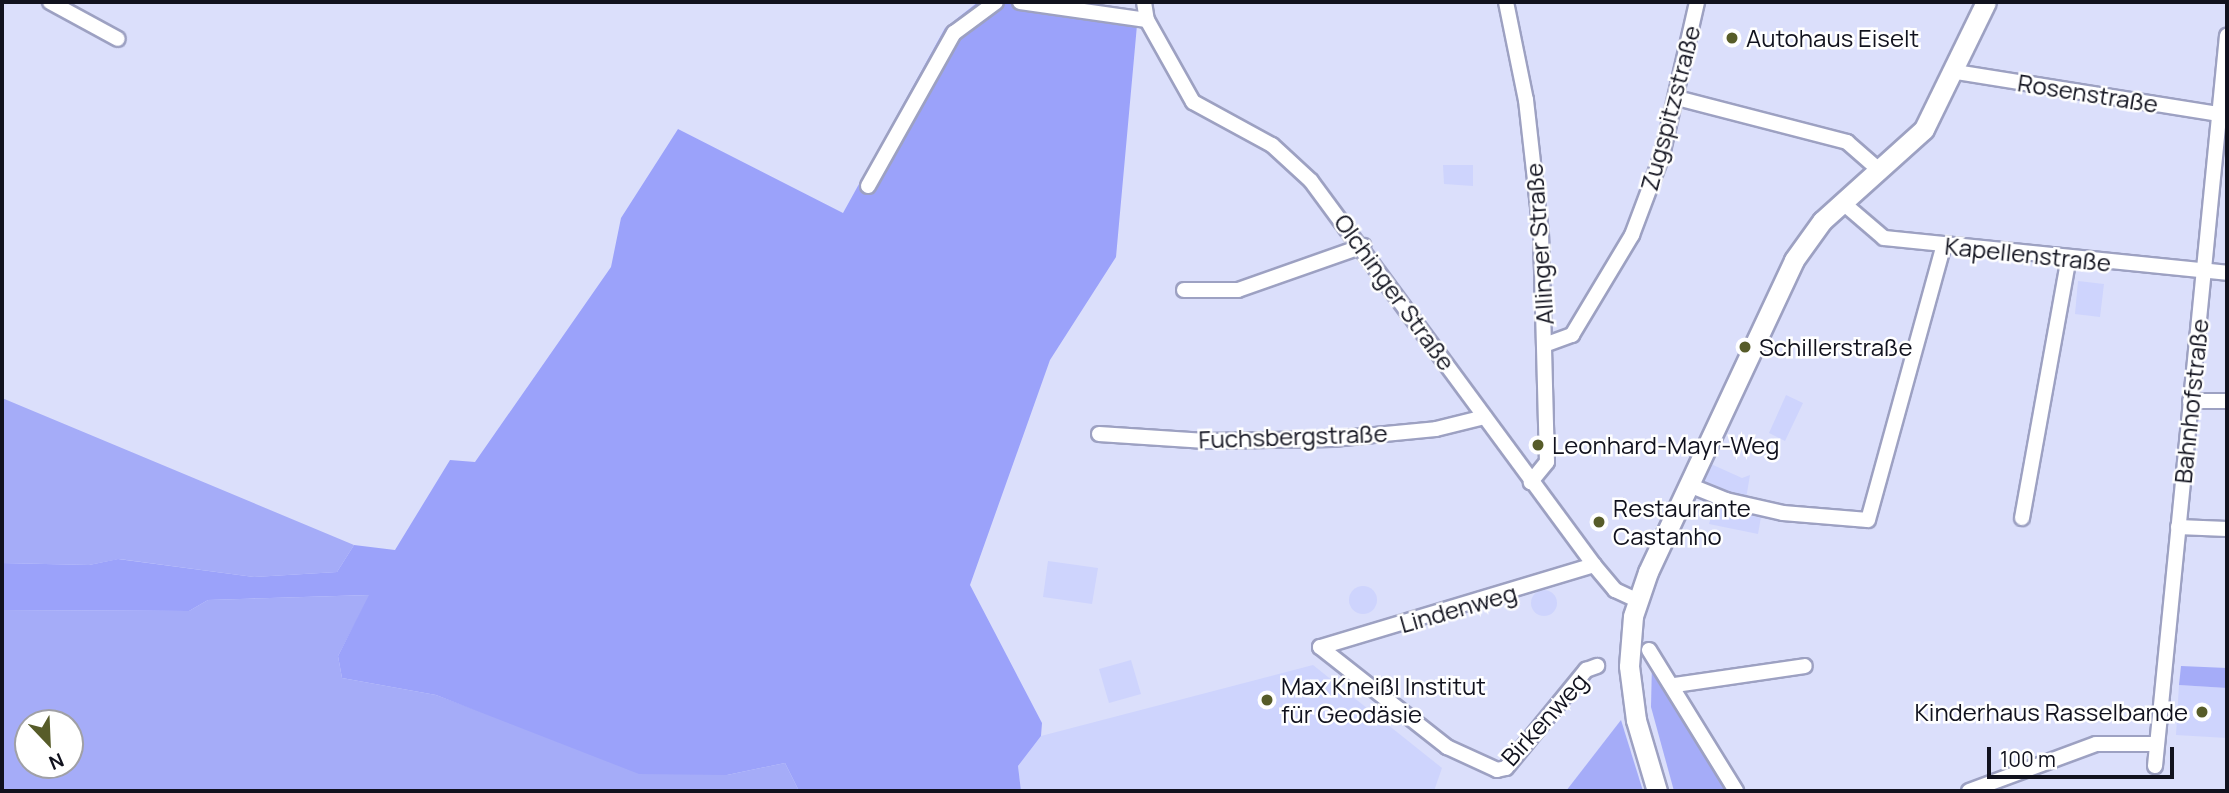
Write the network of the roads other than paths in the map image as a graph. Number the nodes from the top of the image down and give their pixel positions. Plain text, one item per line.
1 (50, 2) edge
2 (996, 2) edge
3 (1020, 2) edge
4 (1144, 2) edge
5 (1506, 2) edge
6 (1697, 2) edge
7 (1986, 2) edge
8 (1147, 20) junction
9 (2227, 36) edge
10 (118, 39) dead end
11 (1956, 72) junction
12 (1676, 99) junction
13 (2219, 114) junction
14 (2222, 142) edge
15 (1879, 170) junction
16 (868, 186) dead end
17 (1842, 202) junction
18 (1944, 245) junction
19 (1363, 246) junction
20 (2069, 258) junction
21 (2205, 270) junction
22 (2227, 273) edge
23 (1184, 290) dead end
24 (1547, 344) junction
25 (2190, 401) junction
26 (2227, 401) edge
27 (1485, 417) junction
28 (1099, 434) dead end
29 (1531, 482) junction
30 (1689, 485) junction
31 (2022, 518) dead end
32 (2178, 527) junction
33 (2227, 529) edge
34 (1594, 565) junction
35 (1639, 601) junction
36 (1320, 648) joint
37 (1649, 650) dead end
38 (1597, 666) dead end
39 (1805, 666) dead end
40 (1675, 685) junction
41 (2157, 744) junction
42 (2155, 766) dead end
43 (1657, 791) edge
44 (1736, 791) edge
45 (1969, 791) edge

1 - 10 street
2 - 16 street
3 - 8 street
4 - 8 street, Olchinger Straße
5 - 24 street, Allinger Straße
6 - 12 street, Zugspitzstraße
7 - 11 main road
8 - 19 street, Olchinger Straße
9 - 13 street, Bahnhofstraße
11 - 13 street, Rosenstraße
11 - 15 main road
12 - 15 street
12 - 24 street, Zugspitzstraße
13 - 14 street, Bahnhofstraße
14 - 21 street, Bahnhofstraße
15 - 17 main road
17 - 18 street, Kapellenstraße
17 - 30 main road
18 - 20 street, Kapellenstraße
18 - 30 street
19 - 23 street
19 - 27 street, Olchinger Straße
20 - 21 street, Kapellenstraße
20 - 31 street
21 - 22 street, Kapellenstraße
21 - 25 street, Bahnhofstraße
24 - 29 street, Allinger Straße
25 - 26 street
25 - 32 street, Bahnhofstraße
27 - 28 street, Fuchsbergstraße
27 - 29 street, Olchinger Straße
29 - 34 street, Olchinger Straße
30 - 35 main road
32 - 33 street
32 - 41 street, Bahnhofstraße
34 - 35 street, Olchinger Straße
34 - 36 street, Lindenweg
35 - 43 main road
36 - 38 street, Birkenweg
37 - 40 street
39 - 40 street
40 - 44 street
41 - 42 street, Bahnhofstraße
41 - 45 street

